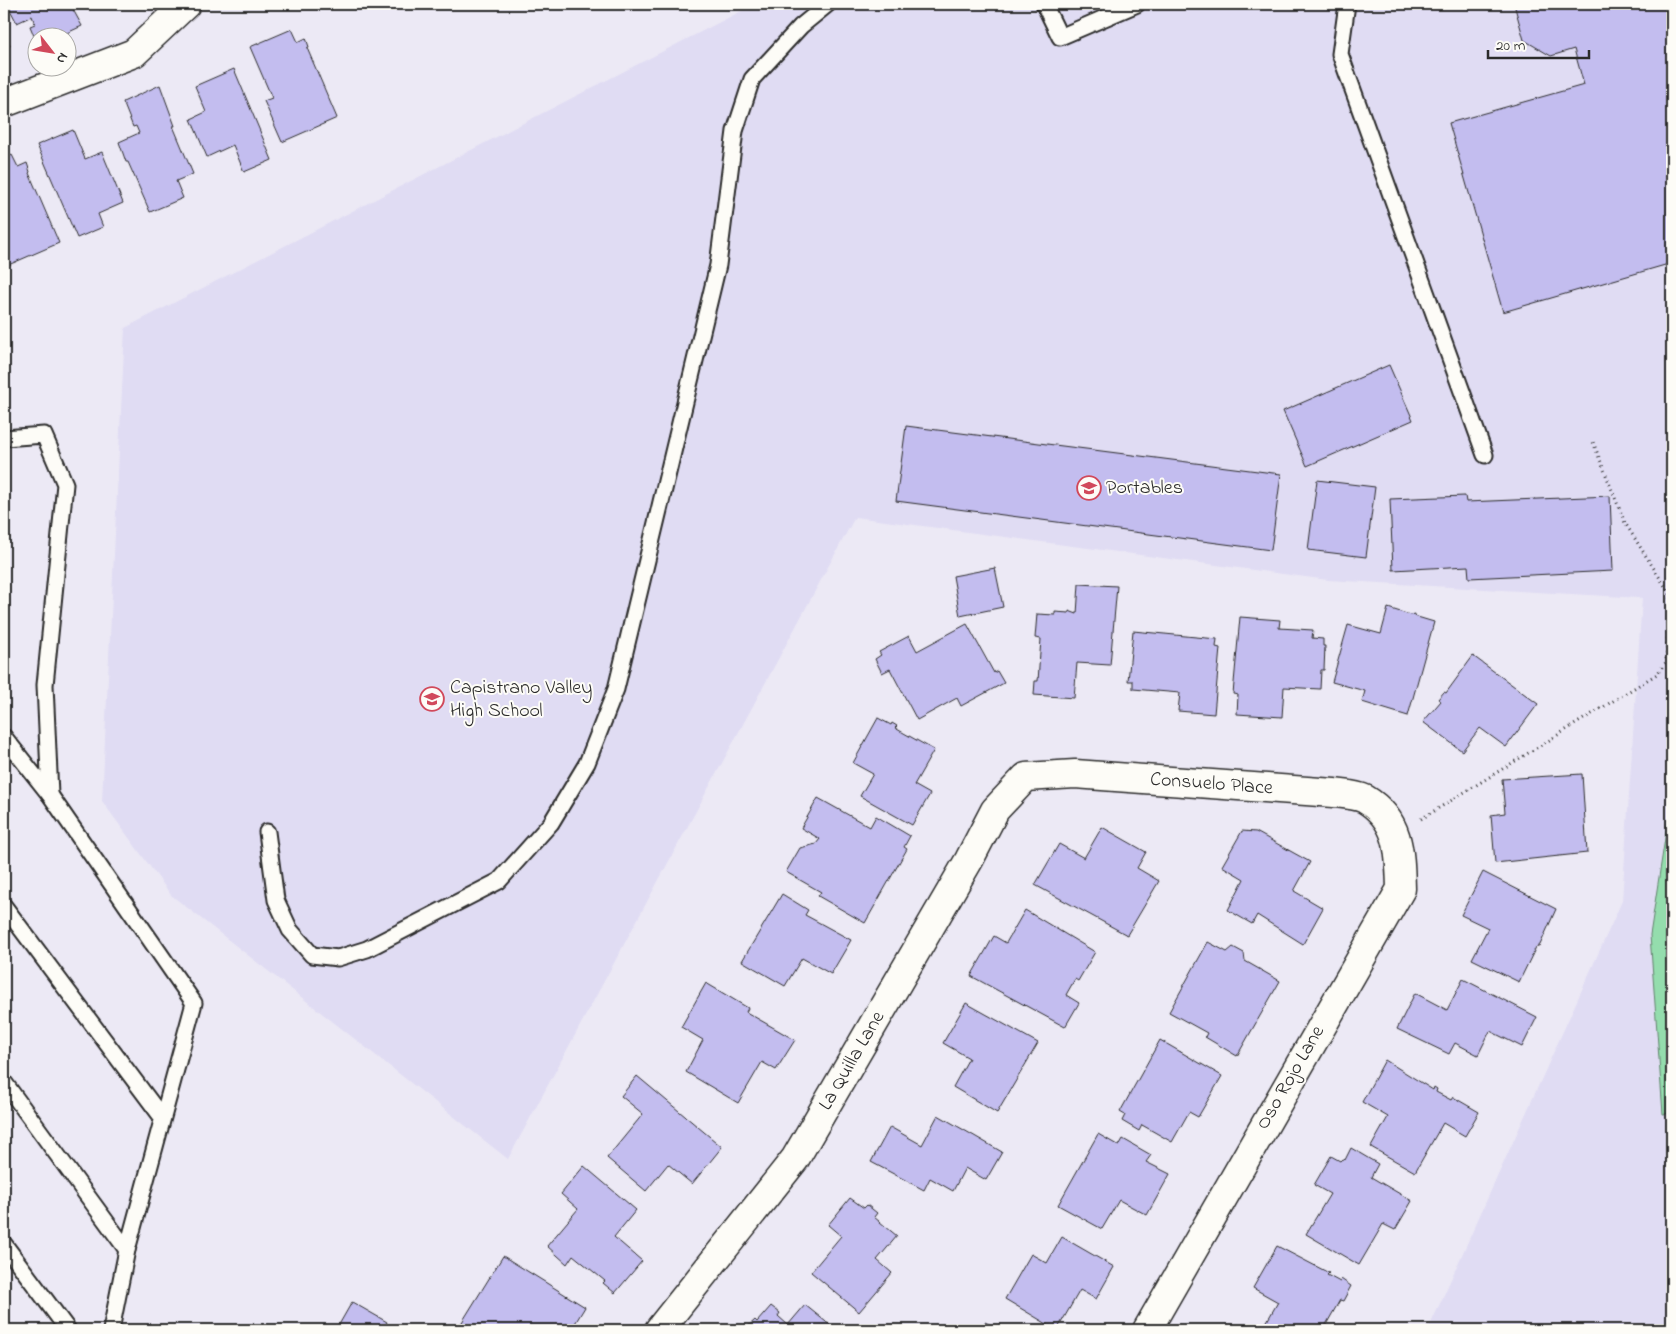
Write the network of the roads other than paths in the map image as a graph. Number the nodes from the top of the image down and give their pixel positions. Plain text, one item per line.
1 (186, 4) edge
2 (828, 4) edge
3 (1044, 4) edge
4 (1137, 4) edge
5 (1348, 4) edge
6 (4, 103) edge
7 (4, 438) edge
8 (1485, 455) dead end
9 (4, 737) edge
10 (1026, 777) joint
11 (50, 795) junction
12 (1392, 827) joint
13 (267, 832) dead end
14 (4, 906) edge
15 (4, 1082) edge
16 (161, 1116) junction
17 (4, 1244) edge
18 (127, 1250) junction
19 (68, 1330) edge
20 (111, 1330) edge
21 (659, 1330) edge
22 (1147, 1330) edge

1 - 6 street
2 - 13 lane
3 - 4 lane
5 - 8 lane
7 - 11 lane
9 - 11 lane
10 - 12 street, Consuelo Place
10 - 21 street, La Quilla Lane
11 - 16 lane
12 - 22 street, Oso Rojo Lane
14 - 16 lane
15 - 18 lane
16 - 18 lane
17 - 19 lane
18 - 20 lane

